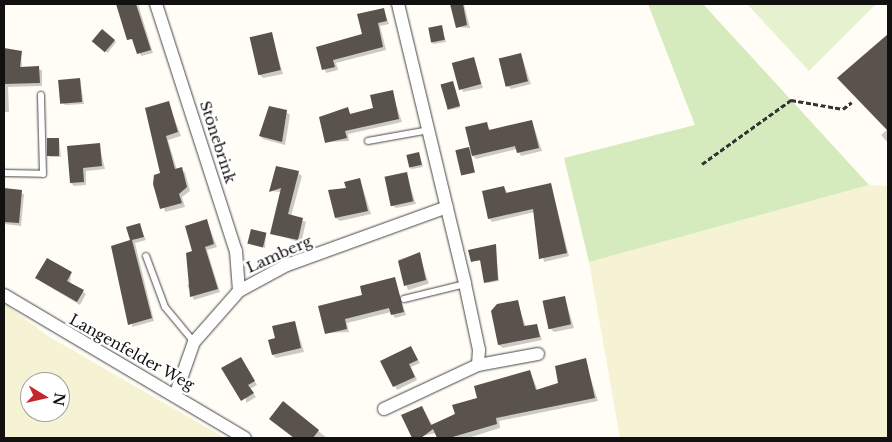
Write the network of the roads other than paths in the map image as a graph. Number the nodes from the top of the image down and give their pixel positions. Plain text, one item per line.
1 (156, 4) edge
2 (398, 4) edge
3 (41, 96) dead end
4 (429, 130) junction
5 (368, 141) dead end
6 (4, 173) edge
7 (447, 207) junction
8 (146, 256) dead end
9 (465, 284) junction
10 (239, 291) junction
11 (4, 295) edge
12 (404, 300) dead end
13 (194, 342) junction
14 (538, 354) dead end
15 (478, 365) junction
16 (176, 393) junction
17 (384, 409) dead end
18 (245, 438) edge

1 - 10 street, Stönebrink
2 - 4 street
3 - 6 lane
4 - 5 lane
4 - 7 street
7 - 9 street
7 - 10 street, Lamberg
8 - 13 lane
9 - 12 lane
9 - 15 street
10 - 13 street, Lamberg
11 - 16 street, Langenfelder Weg
13 - 16 street, Lamberg
14 - 15 street
15 - 17 street
16 - 18 street, Langenfelder Weg

